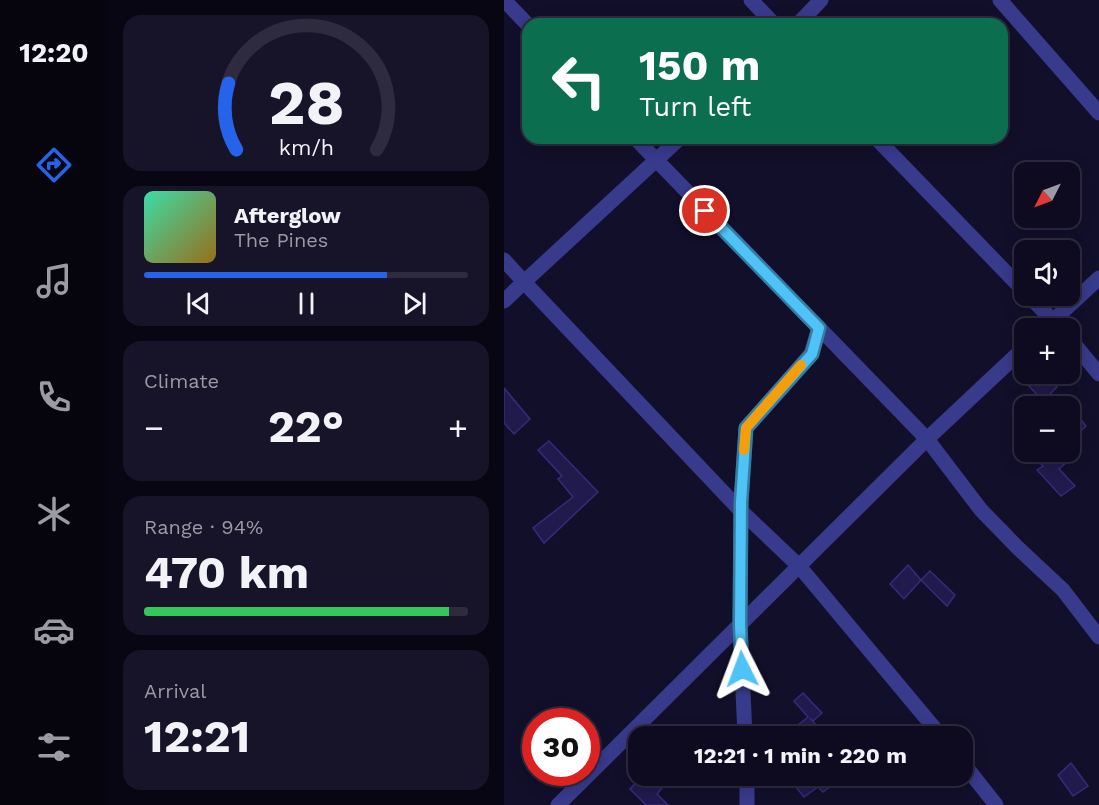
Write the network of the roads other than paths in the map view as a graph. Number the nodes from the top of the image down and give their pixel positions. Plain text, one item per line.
1 (504, 0) edge
2 (751, 0) edge
3 (821, 0) edge
4 (1000, 0) edge
5 (768, 18) edge
6 (804, 18) edge
7 (522, 19) edge
8 (1099, 112) edge
9 (640, 144) edge
10 (674, 144) edge
11 (882, 144) edge
12 (656, 161) junction
13 (504, 260) edge
14 (1099, 278) edge
15 (1014, 281) edge
16 (524, 282) junction
17 (504, 301) edge
18 (1037, 306) edge
19 (1047, 318) edge
20 (1061, 318) edge
21 (819, 328) junction
22 (1080, 351) edge
23 (1014, 357) edge
24 (1099, 374) edge
25 (927, 439) junction
26 (741, 510) junction
27 (799, 566) junction
28 (740, 625) junction
29 (1099, 637) edge
30 (745, 726) edge
31 (933, 726) edge
32 (973, 776) edge
33 (747, 786) edge
34 (749, 786) edge
35 (558, 805) edge
36 (747, 805) edge
37 (760, 805) edge
38 (996, 805) edge

1 - 7 street
2 - 5 street
3 - 6 street
4 - 8 street
9 - 12 street
10 - 12 street
11 - 15 street
12 - 16 street
12 - 21 street
13 - 16 street
14 - 20 street
16 - 17 street
16 - 26 street
18 - 19 street
21 - 25 street
21 - 26 street
22 - 24 street
23 - 25 street
25 - 27 street
25 - 29 street
26 - 27 street
26 - 28 street
27 - 28 street
27 - 31 street
28 - 30 street
28 - 35 street
32 - 38 street
33 - 36 street
34 - 37 street

